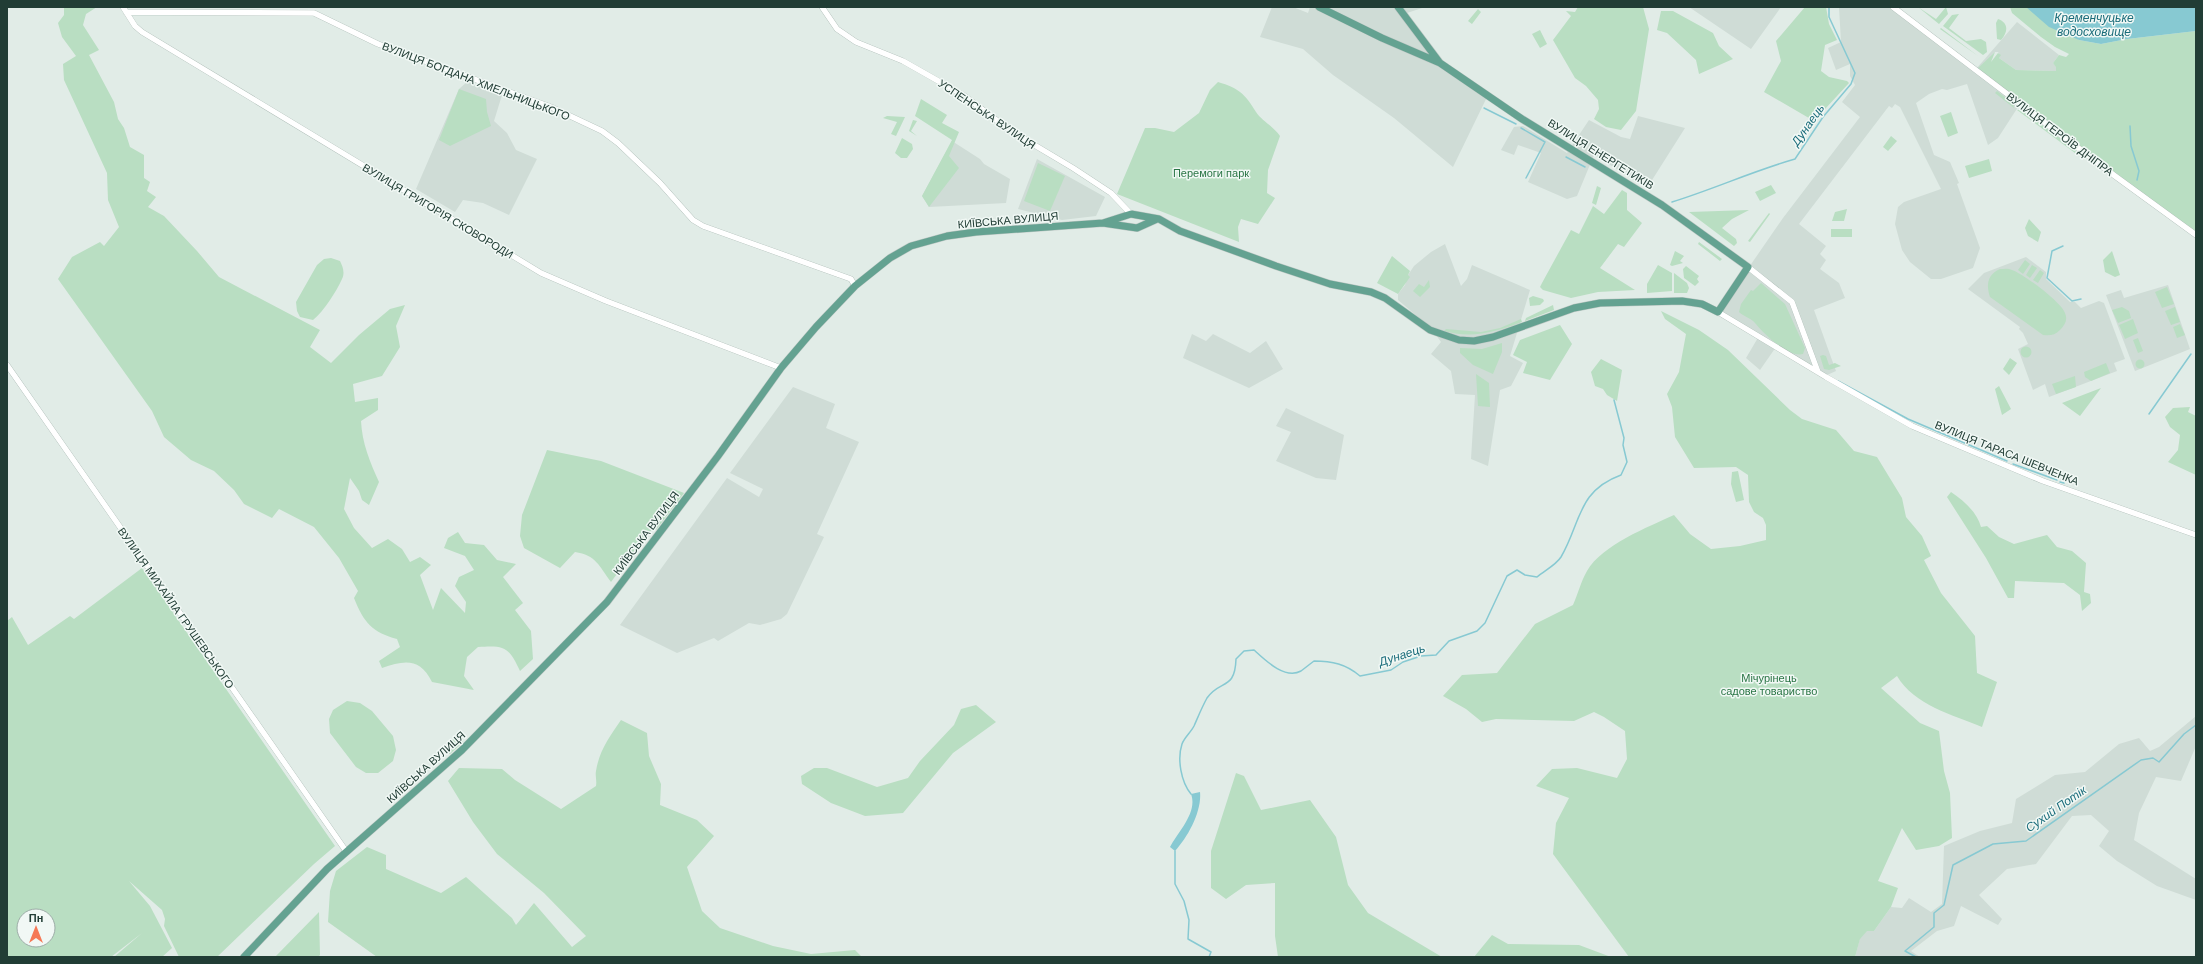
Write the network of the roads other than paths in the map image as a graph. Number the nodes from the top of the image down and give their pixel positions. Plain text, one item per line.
1 (822, 7) edge
2 (1318, 7) edge
3 (1398, 7) edge
4 (1893, 7) edge
5 (125, 10) edge
6 (1440, 63) junction
7 (1131, 214) junction
8 (1157, 219) junction
9 (1103, 223) junction
10 (2196, 235) edge
11 (1748, 267) junction
12 (856, 286) junction
13 (1718, 312) junction
14 (7, 365) edge
15 (781, 368) junction
16 (1818, 373) junction
17 (2196, 535) edge
18 (346, 851) junction
19 (244, 957) edge

1 - 7 street, УСПЕНСЬКА ВУЛИЦЯ
2 - 6 main road, ВУЛИЦЯ ЕНЕРГЕТИКІВ
3 - 6 main road, ВУЛИЦЯ ЕНЕРГЕТИКІВ
4 - 10 street, ВУЛИЦЯ ГЕРОЇВ ДНІПРА
5 - 12 street, ВУЛИЦЯ БОГДАНА ХМЕЛЬНИЦЬКОГО
5 - 15 street, ВУЛИЦЯ ГРИГОРІЯ СКОВОРОДИ
6 - 11 main road, ВУЛИЦЯ ЕНЕРГЕТИКІВ
7 - 8 main road
7 - 9 main road, КИЇВСЬКА ВУЛИЦЯ
8 - 9 main road, КИЇВСЬКА ВУЛИЦЯ
8 - 13 main road, ВУЛИЦЯ ТАРАСА ШЕВЧЕНКА
9 - 12 main road, КИЇВСЬКА ВУЛИЦЯ
11 - 13 main road
11 - 16 street
12 - 15 main road, КИЇВСЬКА ВУЛИЦЯ
13 - 16 street, ВУЛИЦЯ ТАРАСА ШЕВЧЕНКА
14 - 18 street, ВУЛИЦЯ МИХАЙЛА ГРУШЕВСЬКОГО
15 - 18 main road, КИЇВСЬКА ВУЛИЦЯ
16 - 17 street, ВУЛИЦЯ ТАРАСА ШЕВЧЕНКА
18 - 19 main road, КИЇВСЬКА ВУЛИЦЯ

